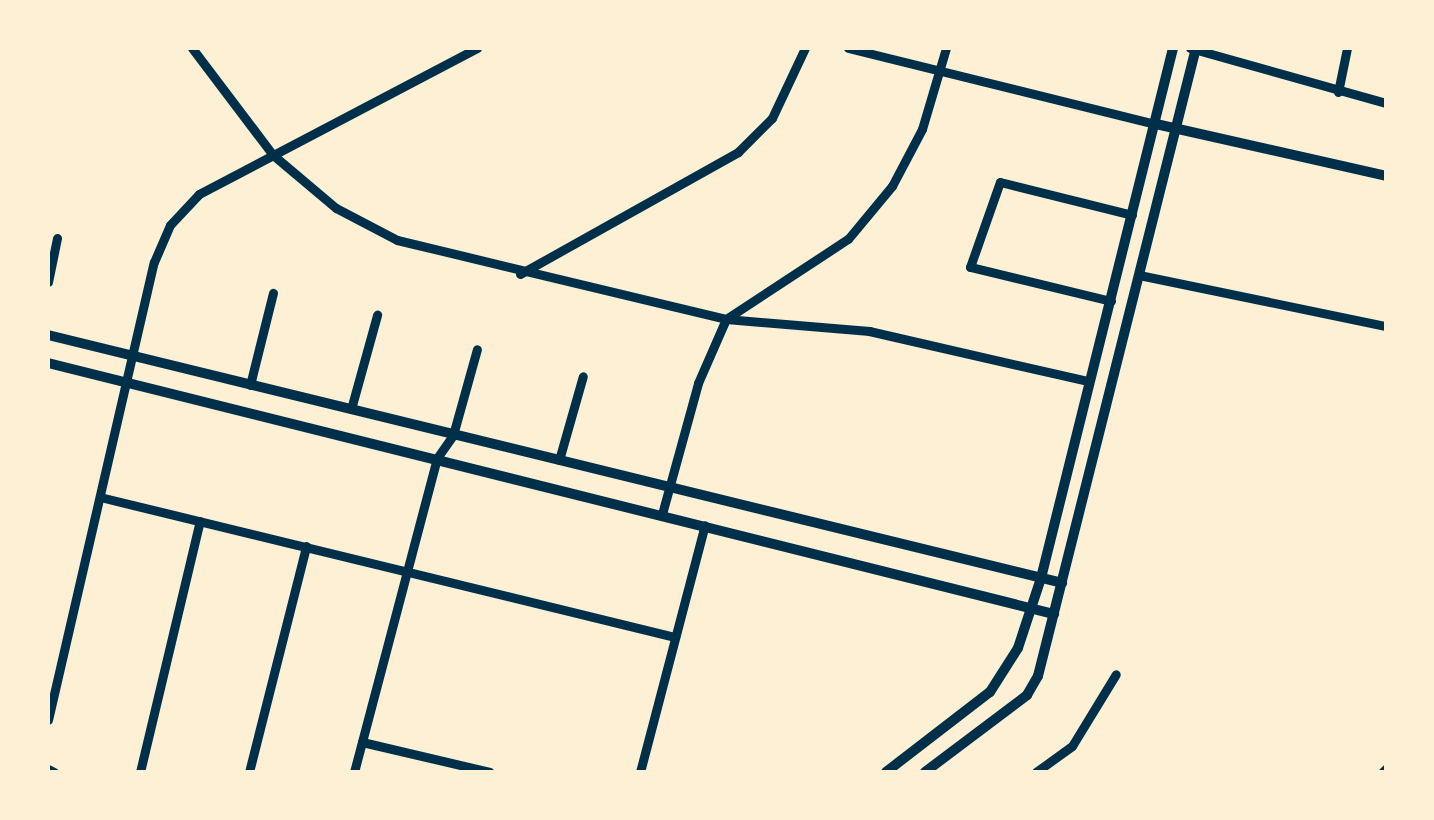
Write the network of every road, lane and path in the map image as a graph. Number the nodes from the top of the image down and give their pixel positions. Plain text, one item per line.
1 (192, 48) edge
2 (477, 48) edge
3 (805, 48) edge
4 (848, 48) edge
5 (946, 48) edge
6 (1174, 48) edge
7 (1194, 48) edge
8 (1347, 48) edge
9 (940, 69) junction
10 (1338, 92) junction
11 (1386, 103) edge
12 (1156, 124) junction
13 (1176, 129) junction
14 (273, 156) junction
15 (1386, 176) edge
16 (1132, 215) junction
17 (57, 238) dead end
18 (520, 274) junction
19 (1139, 276) junction
20 (48, 282) edge
21 (272, 292) dead end
22 (1111, 301) junction
23 (377, 315) dead end
24 (726, 319) junction
25 (1386, 326) edge
26 (48, 335) edge
27 (477, 348) dead end
28 (134, 356) junction
29 (48, 363) edge
30 (584, 376) dead end
31 (1088, 380) junction
32 (127, 382) junction
33 (250, 385) junction
34 (351, 408) junction
35 (453, 434) junction
36 (437, 458) junction
37 (560, 460) junction
38 (670, 486) junction
39 (100, 497) junction
40 (662, 514) junction
41 (200, 521) junction
42 (705, 525) junction
43 (306, 546) junction
44 (407, 571) junction
45 (1041, 578) junction
46 (1062, 583) junction
47 (1032, 608) junction
48 (1054, 614) junction
49 (675, 637) junction
50 (1116, 674) dead end
51 (48, 720) edge
52 (362, 742) junction
53 (1386, 766) edge
54 (140, 772) edge
55 (249, 772) edge
56 (354, 772) edge
57 (490, 772) edge
58 (640, 772) edge
59 (886, 772) edge
60 (926, 772) edge
61 (1036, 772) edge
62 (1380, 772) edge

1 - 14 street
2 - 14 street
3 - 18 street
4 - 9 street
5 - 9 street
6 - 12 street
7 - 10 street
7 - 13 street
8 - 10 street
9 - 12 street
9 - 24 street
10 - 11 street
12 - 13 street
12 - 16 street
13 - 15 street
13 - 19 street
14 - 18 street
14 - 28 street
16 - 22 street
16 - 22 street
17 - 20 street
18 - 24 street
19 - 25 street
19 - 46 street
21 - 33 street
22 - 31 street
23 - 34 street
24 - 31 street
24 - 38 street
26 - 28 street
27 - 35 street
28 - 32 street
28 - 33 street
29 - 32 street
30 - 37 street
31 - 45 street
32 - 36 street
32 - 39 street
33 - 34 street
34 - 35 street
35 - 36 street
35 - 37 street
36 - 40 street
36 - 44 street
37 - 38 street
38 - 40 street
38 - 45 street
39 - 41 street
39 - 51 street
40 - 42 street
41 - 43 street
41 - 54 street
42 - 47 street
42 - 49 street
43 - 44 street
43 - 55 street
44 - 49 street
44 - 52 street
45 - 46 street
45 - 47 street
46 - 48 street
47 - 48 street
47 - 59 street
48 - 60 street
49 - 58 street
50 - 61 street
52 - 56 street
52 - 57 street
53 - 62 lane

